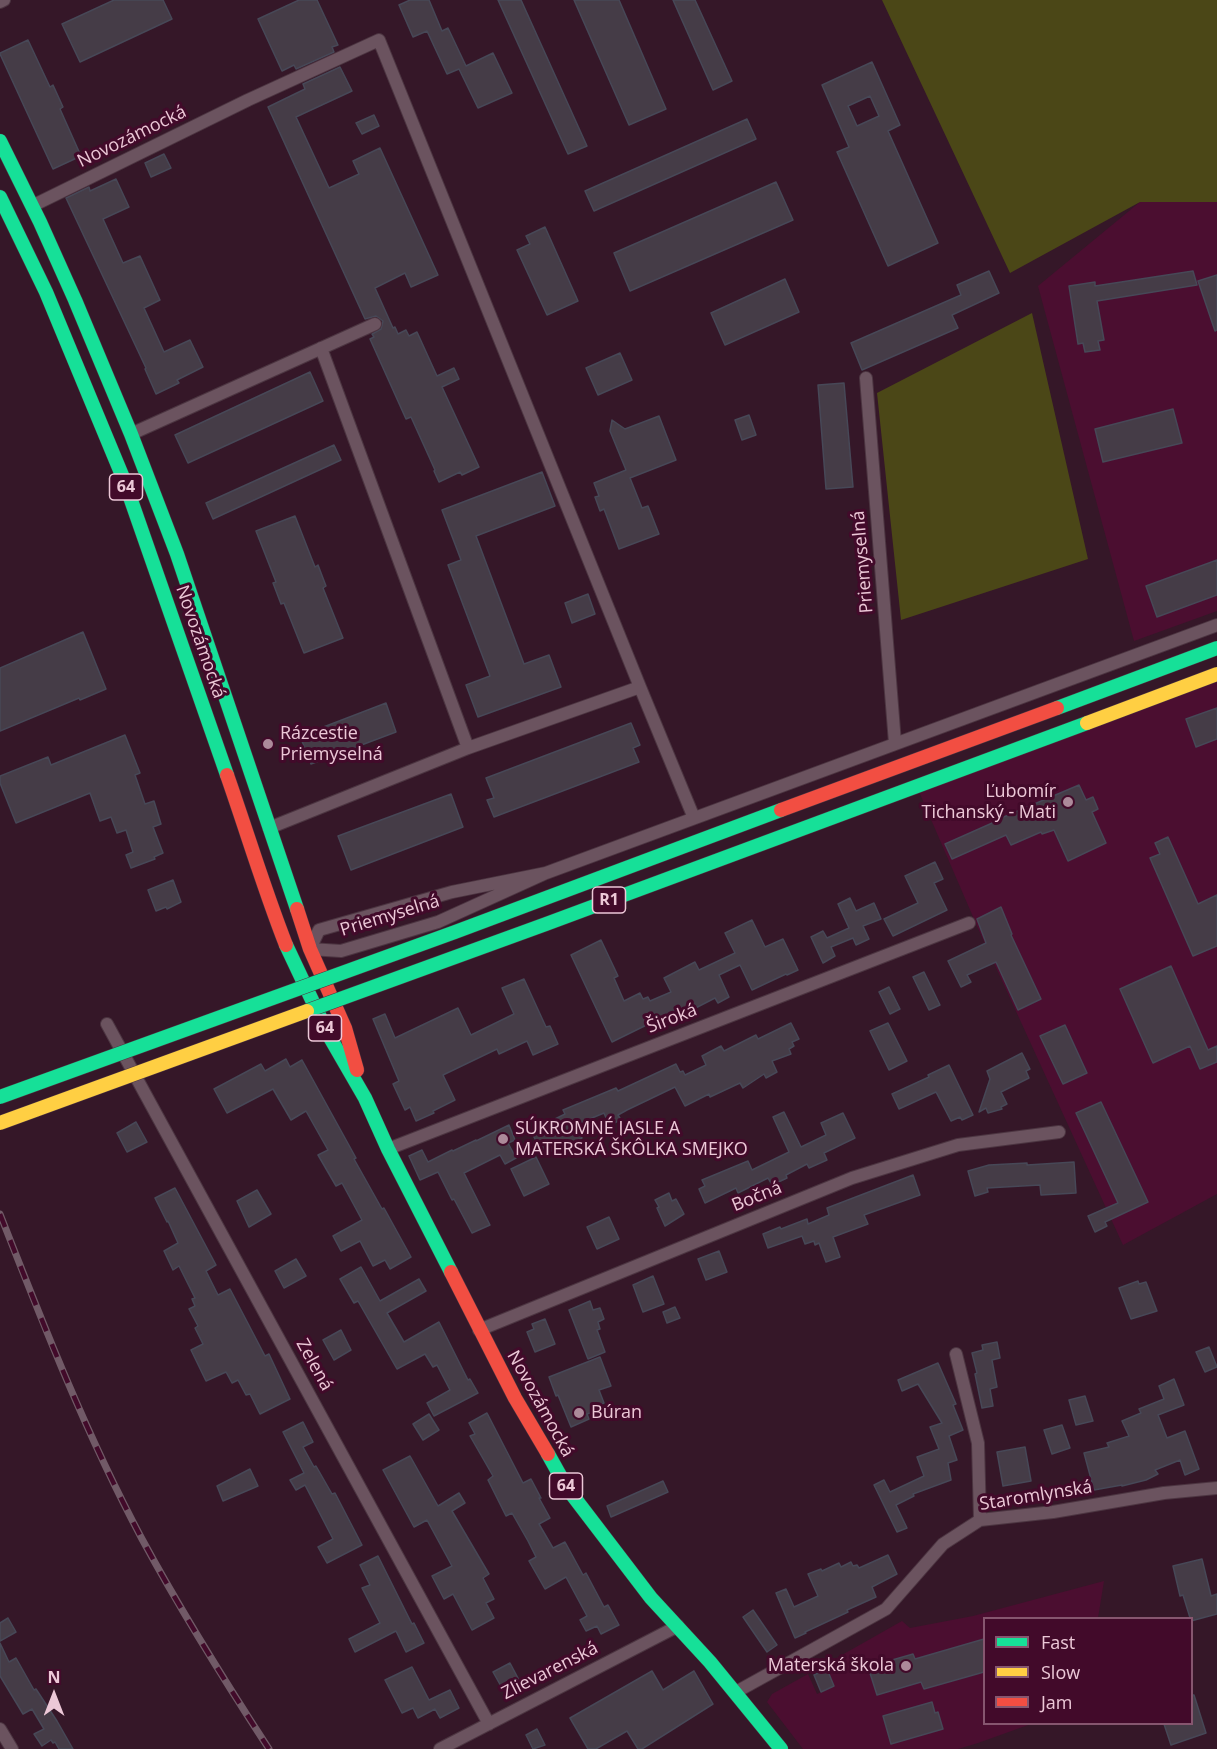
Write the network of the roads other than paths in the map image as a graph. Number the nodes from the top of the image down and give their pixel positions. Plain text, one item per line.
1 (0, 141) edge
2 (0, 197) edge
3 (32, 206) junction
4 (10, 217) junction
5 (375, 324) dead end
6 (321, 348) junction
7 (866, 378) dead end
8 (130, 434) junction
9 (1217, 625) edge
10 (1217, 648) edge
11 (1217, 674) edge
12 (640, 687) junction
13 (895, 743) junction
14 (468, 748) junction
15 (694, 818) junction
16 (269, 828) junction
17 (546, 873) junction
18 (969, 923) dead end
19 (310, 949) junction
20 (290, 956) junction
21 (107, 1024) dead end
22 (0, 1097) edge
23 (365, 1098) junction
24 (0, 1123) edge
25 (1059, 1132) dead end
26 (388, 1149) junction
27 (479, 1330) junction
28 (956, 1354) dead end
29 (1217, 1488) edge
30 (980, 1520) junction
31 (678, 1626) junction
32 (736, 1692) junction
33 (489, 1724) junction
34 (0, 1728) edge
35 (12, 1749) edge
36 (440, 1749) edge
37 (781, 1749) edge

1 - 3 main road, Novozámocká / 64
2 - 4 main road, Novozámocká / 64
3 - 4 main road
3 - 8 main road, Novozámocká / 64
3 - 12 street, Novozámocká
4 - 20 main road, Novozámocká / 64
5 - 6 street
6 - 8 street
6 - 14 street
7 - 13 street, Priemyselná
8 - 16 main road, Novozámocká / 64
9 - 13 street, Priemyselná
10 - 22 main road, R1, bridge
11 - 24 main road, R1, bridge
12 - 14 street
12 - 15 street
13 - 15 street, Priemyselná
14 - 16 street
15 - 17 street, Priemyselná
16 - 19 main road, Novozámocká / 64
17 - 19 street, Priemyselná
17 - 19 street, Priemyselná
18 - 26 street, Široká
19 - 20 main road
19 - 23 main road, Novozámocká / 64
20 - 23 main road, Novozámocká / 64
21 - 33 street, Zelená
23 - 26 main road, Novozámocká / 64
25 - 27 street, Bočná
26 - 27 main road, Novozámocká / 64
27 - 31 main road, Novozámocká / 64
28 - 30 street
29 - 30 street, Staromlynská
30 - 32 street, Staromlynská
31 - 32 main road, Novozámocká / 64
31 - 33 street, Zlievarenská
32 - 37 main road, Novozámocká / 64
33 - 36 street, Zlievarenská
34 - 35 street

